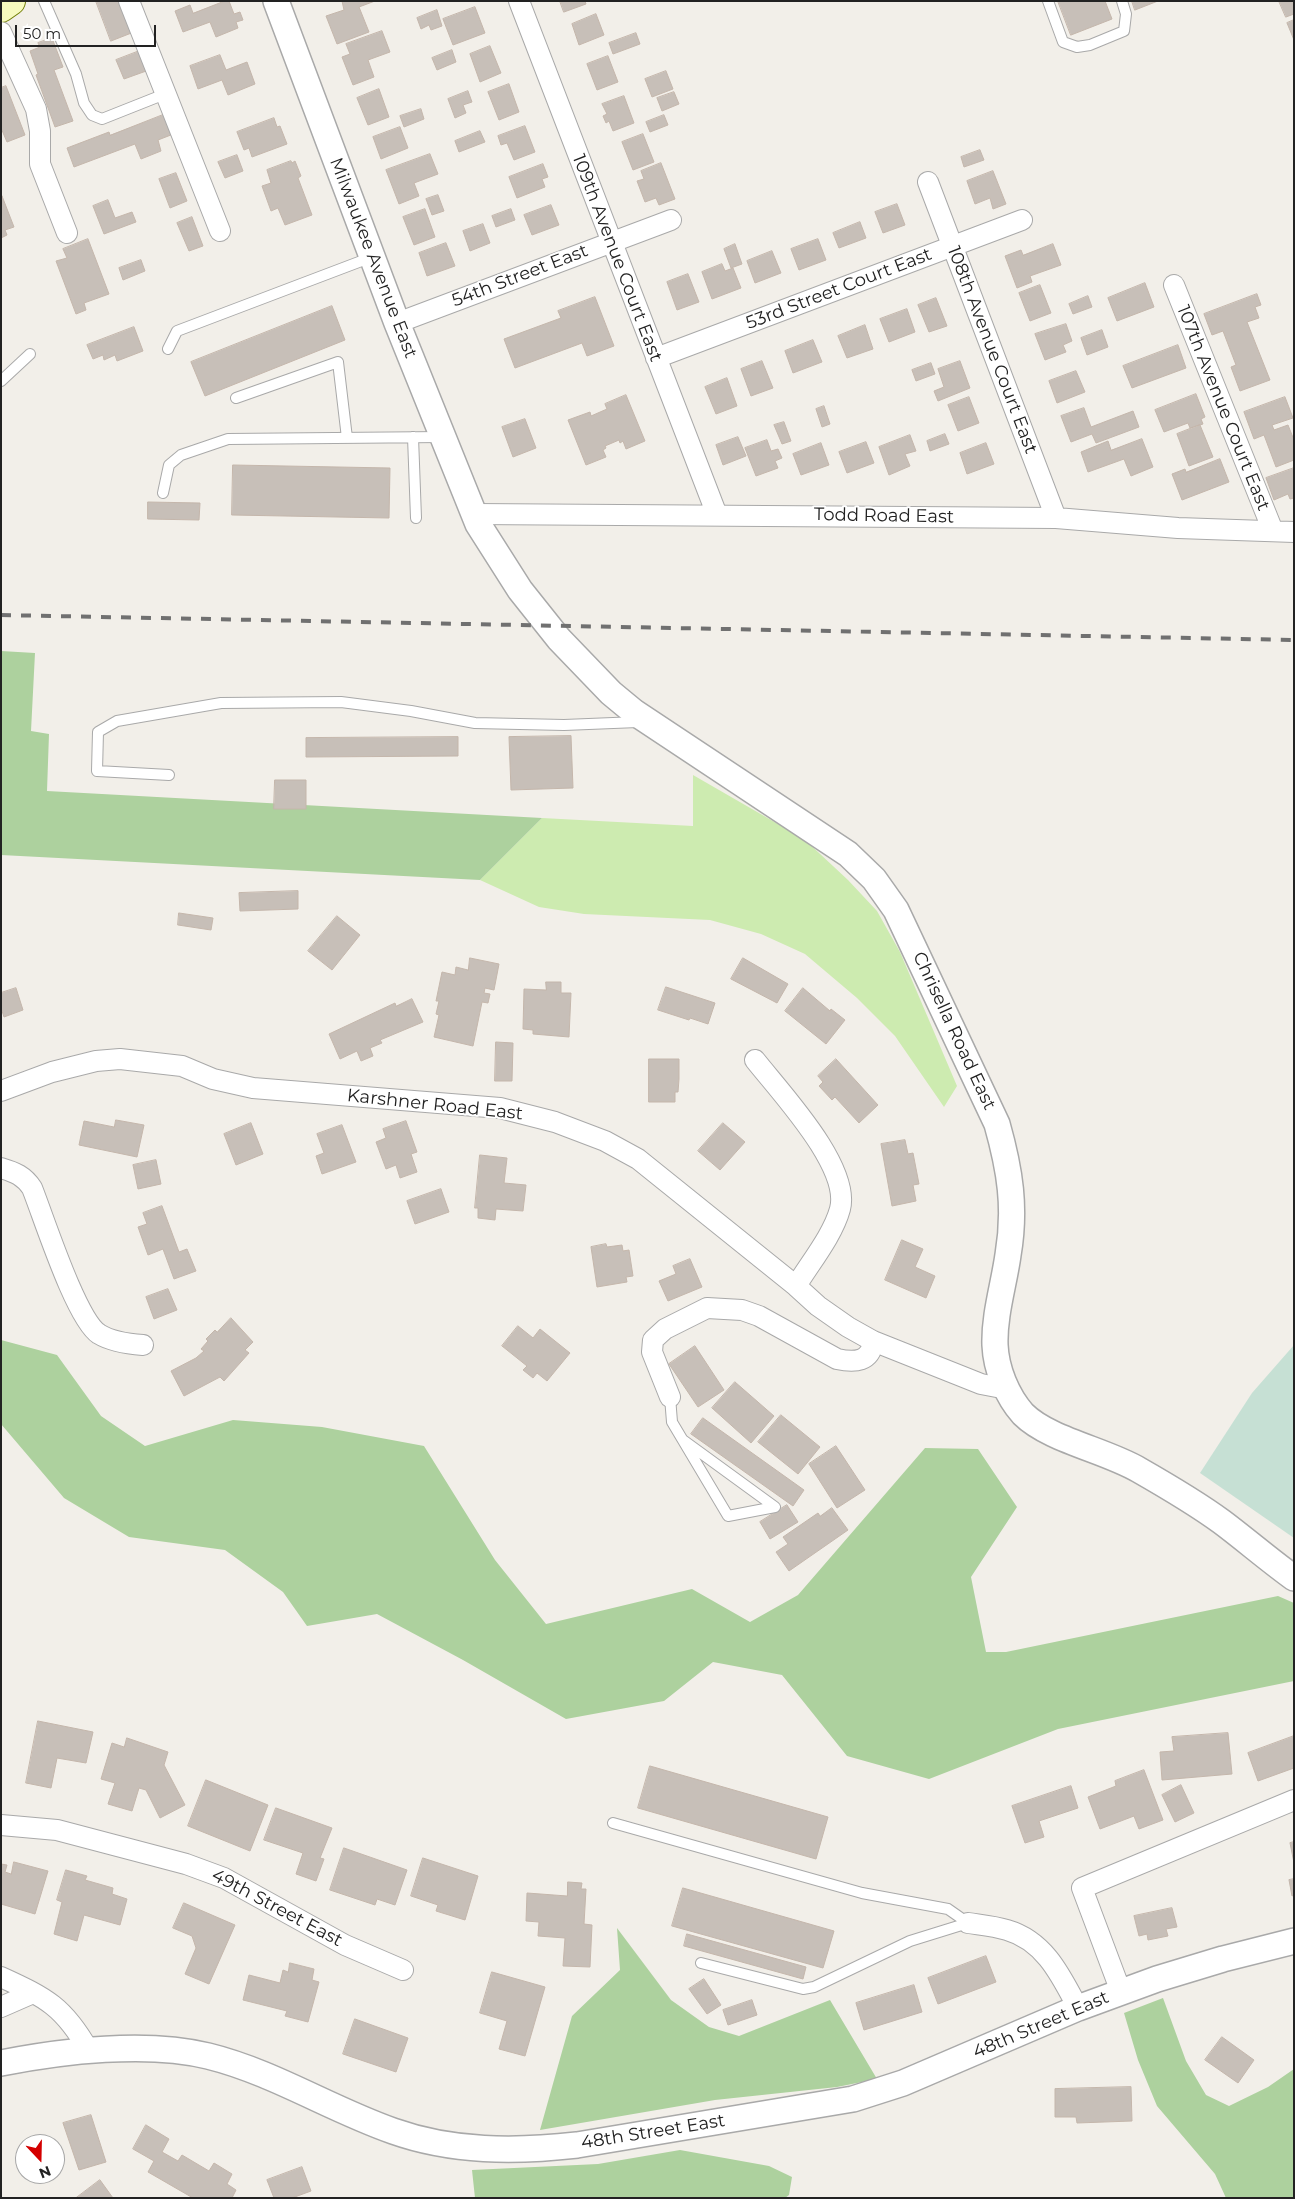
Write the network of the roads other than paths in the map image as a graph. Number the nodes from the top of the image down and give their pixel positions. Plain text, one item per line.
1 (11, 1) edge
2 (44, 1) edge
3 (129, 1) edge
4 (276, 1) edge
5 (519, 1) edge
6 (1048, 1) edge
7 (1122, 1) edge
8 (1, 8) edge
9 (1, 32) edge
10 (165, 94) junction
11 (928, 182) dead end
12 (671, 220) dead end
13 (1022, 220) dead end
14 (220, 231) dead end
15 (67, 234) dead end
16 (610, 242) junction
17 (952, 246) junction
18 (372, 257) junction
19 (1174, 285) dead end
20 (397, 323) junction
21 (168, 348) dead end
22 (30, 354) dead end
23 (656, 358) junction
24 (1, 381) edge
25 (236, 398) dead end
26 (413, 437) junction
27 (443, 437) junction
28 (347, 438) junction
29 (163, 493) dead end
30 (474, 514) junction
31 (717, 515) junction
32 (416, 518) dead end
33 (1056, 518) junction
34 (1273, 531) junction
35 (1294, 532) edge
36 (647, 721) junction
37 (169, 775) dead end
38 (755, 1060) dead end
39 (1, 1091) edge
40 (1, 1168) edge
41 (796, 1286) junction
42 (874, 1341) junction
43 (143, 1345) dead end
44 (1007, 1389) junction
45 (670, 1397) joint
46 (683, 1440) junction
47 (1294, 1578) edge
48 (1294, 1800) edge
49 (613, 1823) dead end
50 (1, 1825) edge
51 (968, 1923) junction
52 (1293, 1943) edge
53 (701, 1963) dead end
54 (403, 1970) dead end
55 (1, 1977) edge
56 (1121, 1992) junction
57 (33, 1993) junction
58 (1, 2007) edge
59 (1078, 2008) junction
60 (89, 2051) junction
61 (1, 2063) edge

1 - 8 main road
2 - 10 lane
3 - 10 street
4 - 18 street, Milwaukee Avenue East
5 - 16 street, 109th Avenue Court East
6 - 7 lane
9 - 15 street
10 - 14 street
11 - 17 street, 108th Avenue Court East
12 - 16 street, 54th Street East
13 - 17 street, 53rd Street Court East
16 - 20 street, 54th Street East
16 - 23 street, 109th Avenue Court East
17 - 23 street, 53rd Street Court East
17 - 33 street, 108th Avenue Court East
18 - 20 street, Milwaukee Avenue East
18 - 21 lane
19 - 34 street, 107th Avenue Court East
20 - 27 street, Milwaukee Avenue East
22 - 24 lane
23 - 31 street, 109th Avenue Court East
25 - 28 lane
26 - 27 lane
26 - 28 lane
26 - 32 lane
27 - 30 street, Milwaukee Avenue East
28 - 29 lane
30 - 31 street, Todd Road East
30 - 36 street, Chrisella Road East
31 - 33 street, Todd Road East
33 - 34 street, Todd Road East
34 - 35 street, Todd Road East
36 - 37 lane
36 - 44 street, Chrisella Road East
38 - 41 street
39 - 41 street, Karshner Road East
40 - 43 street
41 - 42 street, Karshner Road East
42 - 44 street, Karshner Road East
42 - 45 street
44 - 47 street, Chrisella Road East
45 - 46 lane
46 - 46 lane
48 - 56 street
49 - 51 lane
50 - 54 street, 49th Street East
51 - 53 lane
51 - 59 street
52 - 56 street, 48th Street East
55 - 57 street
56 - 59 street, 48th Street East
57 - 58 street
57 - 60 street
59 - 60 street, 48th Street East
60 - 61 street, 48th Street East

